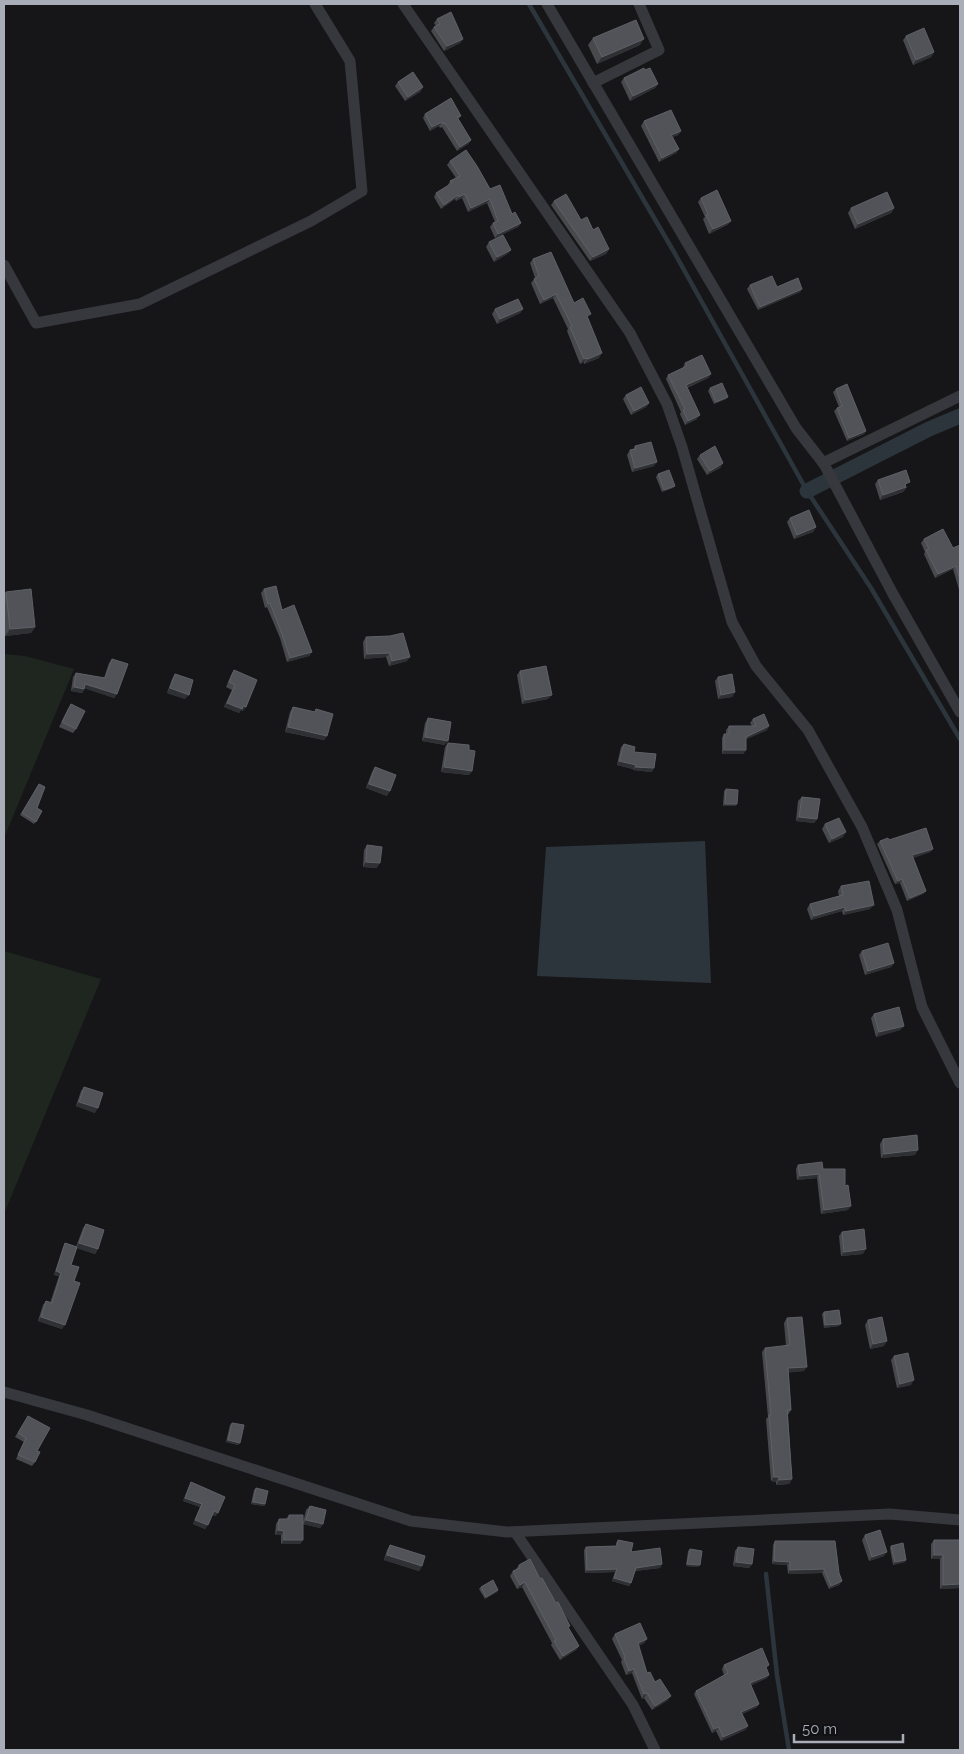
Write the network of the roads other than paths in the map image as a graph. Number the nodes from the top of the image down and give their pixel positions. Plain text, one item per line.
1 (315, 4) edge
2 (403, 4) edge
3 (546, 4) edge
4 (639, 4) edge
5 (593, 83) junction
6 (4, 265) edge
7 (960, 396) edge
8 (824, 464) junction
9 (960, 712) edge
10 (960, 1083) edge
11 (4, 1392) edge
12 (960, 1520) edge
13 (515, 1532) junction
14 (655, 1750) edge

1 - 6 street
2 - 10 street
3 - 5 street
4 - 5 street
5 - 8 street
7 - 8 street
8 - 9 street
11 - 13 street
12 - 13 street
13 - 14 street

